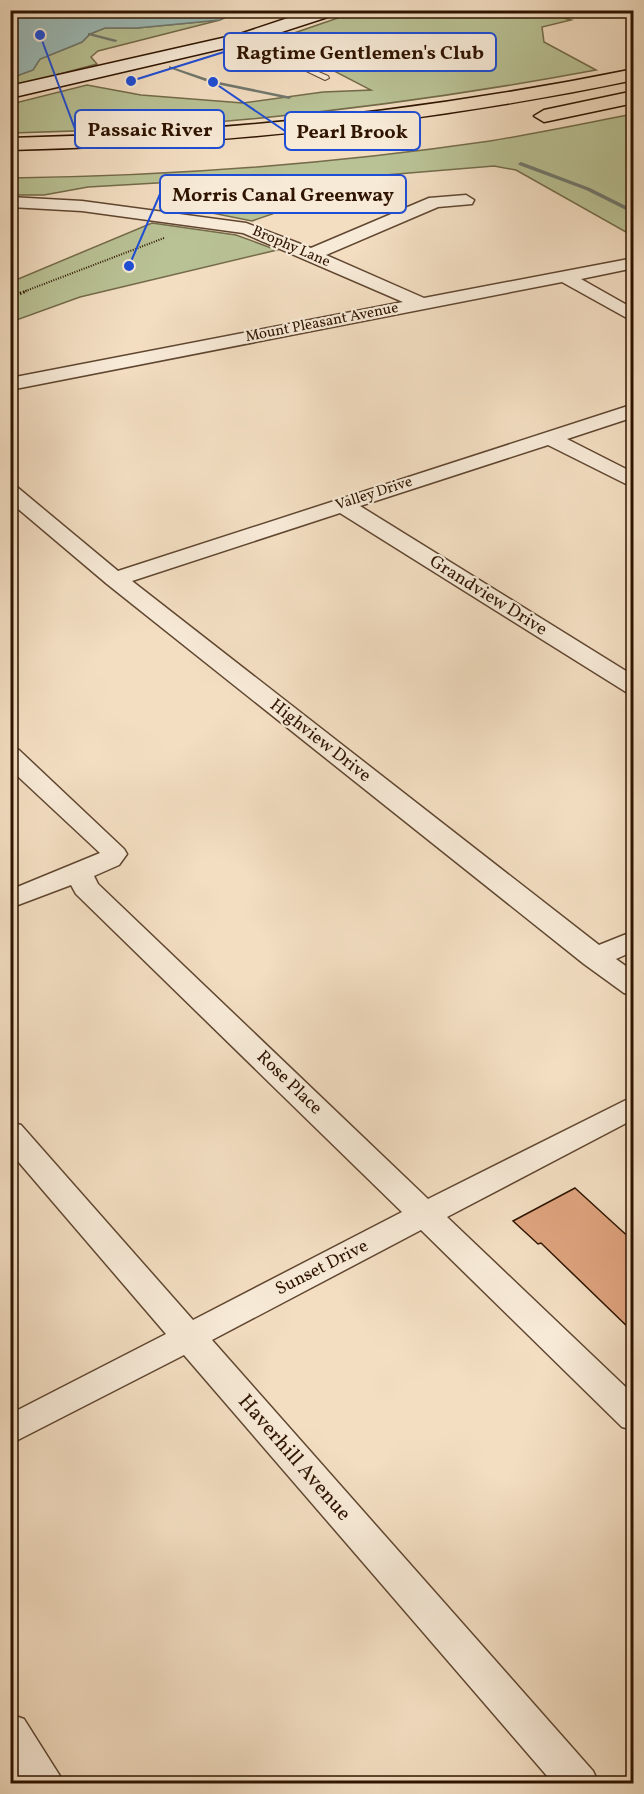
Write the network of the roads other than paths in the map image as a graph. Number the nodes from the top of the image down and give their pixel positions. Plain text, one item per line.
1 (331, 10) edge
2 (245, 38) junction
3 (430, 38) dead end
4 (307, 69) junction
5 (633, 74) edge
6 (325, 78) dead end
7 (10, 93) edge
8 (633, 98) edge
9 (525, 119) dead end
10 (10, 144) edge
11 (466, 200) dead end
12 (10, 202) edge
13 (311, 255) junction
14 (633, 263) edge
15 (564, 276) junction
16 (422, 304) junction
17 (633, 317) edge
18 (10, 384) edge
19 (633, 410) edge
20 (550, 438) junction
21 (633, 482) edge
22 (10, 491) edge
23 (343, 505) junction
24 (115, 579) junction
25 (633, 687) edge
26 (10, 754) edge
27 (83, 871) junction
28 (10, 900) edge
29 (633, 940) edge
30 (594, 958) junction
31 (633, 987) edge
32 (633, 1106) edge
33 (10, 1132) edge
34 (425, 1214) junction
35 (189, 1337) junction
36 (633, 1418) edge
37 (10, 1430) edge
38 (10, 1731) edge
39 (45, 1784) edge
40 (579, 1784) edge

1 - 2 main road
2 - 4 lane
2 - 7 main road
3 - 4 lane
4 - 6 lane
5 - 10 highway
8 - 9 highway
11 - 13 street
12 - 13 street, Brophy Lane
13 - 16 street, Brophy Lane
14 - 15 street, Mount Pleasant Avenue
15 - 16 street, Mount Pleasant Avenue
15 - 17 street
16 - 18 street, Mount Pleasant Avenue
19 - 20 street, Valley Drive
20 - 21 street
20 - 23 street, Valley Drive
22 - 24 street, Highview Drive
23 - 24 street, Valley Drive
23 - 25 street, Grandview Drive
24 - 30 street, Highview Drive
26 - 27 street
27 - 28 street
27 - 34 street, Rose Place
29 - 30 street
30 - 31 street, Highview Drive
32 - 34 street, Sunset Drive
33 - 35 street, Haverhill Avenue
34 - 35 street, Sunset Drive
34 - 36 street, Rose Place
35 - 37 street, Sunset Drive
35 - 40 street, Haverhill Avenue
38 - 39 street

